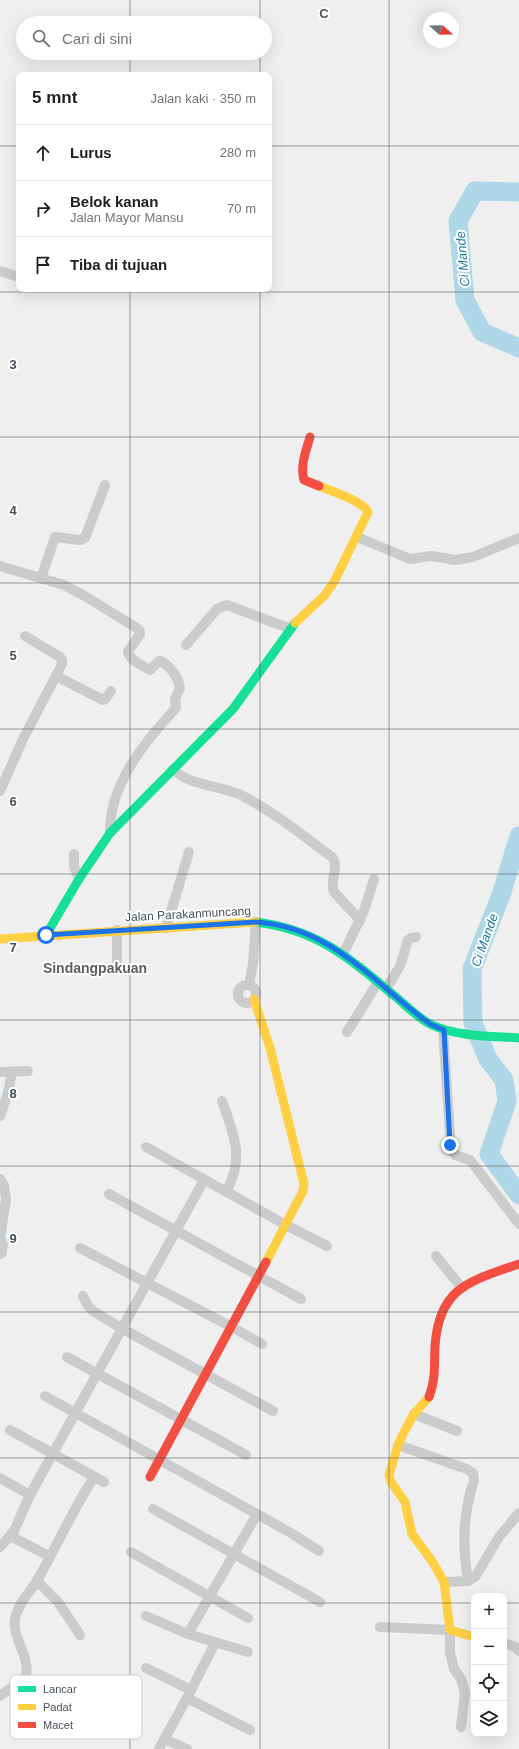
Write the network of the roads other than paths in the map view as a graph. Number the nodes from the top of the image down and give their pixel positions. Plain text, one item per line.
1 (0, 271) edge
2 (16, 276) edge
3 (310, 437) dead end
4 (105, 485) dead end
5 (357, 537) junction
6 (519, 538) edge
7 (0, 566) edge
8 (41, 578) junction
9 (291, 629) junction
10 (25, 636) dead end
11 (186, 645) dead end
12 (56, 676) junction
13 (111, 691) dead end
14 (173, 769) junction
15 (0, 791) edge
16 (110, 833) junction
17 (189, 852) dead end
18 (74, 854) dead end
19 (79, 879) junction
20 (374, 879) dead end
21 (360, 920) junction
22 (256, 922) junction
23 (166, 928) junction
24 (117, 930) junction
25 (46, 935) junction
26 (416, 937) dead end
27 (0, 939) edge
28 (343, 954) junction
29 (117, 970) dead end
30 (378, 982) junction
31 (249, 985) junction
32 (386, 989) junction
33 (254, 999) junction
34 (444, 1030) junction
35 (347, 1032) dead end
36 (519, 1038) edge
37 (28, 1071) dead end
38 (0, 1072) edge
39 (12, 1072) junction
40 (222, 1101) dead end
41 (0, 1116) edge
42 (146, 1147) dead end
43 (0, 1179) edge
44 (204, 1180) junction
45 (226, 1192) junction
46 (109, 1194) dead end
47 (519, 1224) edge
48 (286, 1225) junction
49 (175, 1231) junction
50 (326, 1246) dead end
51 (80, 1248) dead end
52 (1, 1254) dead end
53 (436, 1256) dead end
54 (519, 1264) edge
55 (258, 1276) junction
56 (146, 1283) junction
57 (462, 1288) junction
58 (83, 1296) dead end
59 (301, 1299) dead end
60 (230, 1326) junction
61 (121, 1328) junction
62 (262, 1344) dead end
63 (67, 1357) dead end
64 (97, 1374) junction
65 (204, 1374) junction
66 (45, 1396) dead end
67 (273, 1410) dead end
68 (75, 1414) junction
69 (414, 1414) junction
70 (181, 1419) junction
71 (10, 1430) dead end
72 (457, 1430) dead end
73 (398, 1445) junction
74 (53, 1454) junction
75 (246, 1455) dead end
76 (159, 1460) junction
77 (94, 1477) junction
78 (150, 1477) dead end
79 (0, 1478) edge
80 (104, 1482) dead end
81 (30, 1495) junction
82 (153, 1508) dead end
83 (519, 1513) edge
84 (257, 1514) junction
85 (10, 1536) junction
86 (0, 1547) edge
87 (319, 1551) dead end
88 (131, 1552) dead end
89 (234, 1554) junction
90 (49, 1556) junction
91 (37, 1581) junction
92 (468, 1581) junction
93 (444, 1582) junction
94 (210, 1596) junction
95 (320, 1602) dead end
96 (146, 1616) dead end
97 (248, 1618) dead end
98 (380, 1627) dead end
99 (450, 1630) junction
100 (188, 1634) junction
101 (80, 1635) dead end
102 (471, 1636) edge
103 (215, 1643) junction
104 (507, 1643) edge
105 (519, 1651) edge
106 (248, 1652) dead end
107 (146, 1668) dead end
108 (26, 1675) edge
109 (10, 1689) edge
110 (189, 1694) junction
111 (0, 1696) edge
112 (461, 1727) dead end
113 (250, 1730) dead end
114 (164, 1739) junction
115 (159, 1749) edge
116 (187, 1749) edge

1 - 2 street
3 - 5 street
4 - 8 street
5 - 6 street
5 - 9 street
7 - 8 street
8 - 16 street
9 - 11 street
9 - 14 street
10 - 12 street
12 - 13 street
12 - 15 street
14 - 16 street
14 - 21 street
16 - 19 street
17 - 23 street
18 - 19 street
19 - 25 street
20 - 21 street
21 - 28 street
22 - 23 street, Jalan Parakanmuncang
22 - 28 street, Jalan Parakanmuncang
22 - 31 street
23 - 24 street, Jalan Parakanmuncang
24 - 25 street, Jalan Parakanmuncang
24 - 29 street
25 - 27 street, Jalan Parakanmuncang
26 - 32 street
28 - 30 street, Jalan Parakanmuncang
30 - 32 street, Jalan Parakanmuncang
30 - 35 street
31 - 33 street
31 - 33 street
32 - 34 street, Jalan Parakanmuncang
33 - 48 street
34 - 36 street, Jalan Parakanmuncang
34 - 47 street
37 - 39 street
38 - 39 street
39 - 41 street
40 - 45 street
42 - 44 street
43 - 52 street
44 - 45 street
44 - 49 street
45 - 48 street
46 - 49 street
48 - 50 street
48 - 55 street
49 - 55 street
49 - 56 street
51 - 56 street
53 - 57 street
54 - 57 street
55 - 59 street
55 - 60 street
56 - 60 street
56 - 61 street
57 - 69 street
58 - 61 street
60 - 62 street
60 - 65 street
61 - 64 street
61 - 65 street
63 - 64 street
64 - 68 street
64 - 70 street
65 - 67 street
65 - 70 street
66 - 68 street
68 - 74 street
68 - 76 street
69 - 72 street
69 - 73 street
70 - 75 street
70 - 76 street
71 - 74 street
73 - 92 street
73 - 93 street
74 - 77 street
74 - 81 street
76 - 78 street
76 - 84 street
77 - 80 street
77 - 90 street
79 - 81 street
81 - 85 street
82 - 89 street
83 - 92 street
84 - 87 street
84 - 89 street
85 - 86 street
85 - 90 street
88 - 94 street
89 - 94 street
89 - 95 street
90 - 91 street
91 - 101 street
91 - 108 street
92 - 93 street
93 - 99 street
94 - 97 street
94 - 100 street
96 - 100 street
98 - 99 street
99 - 102 street
99 - 112 street
100 - 103 street
103 - 106 street
103 - 110 street
104 - 105 street
107 - 110 street
109 - 111 street
110 - 113 street
110 - 114 street
114 - 115 street
114 - 116 street

